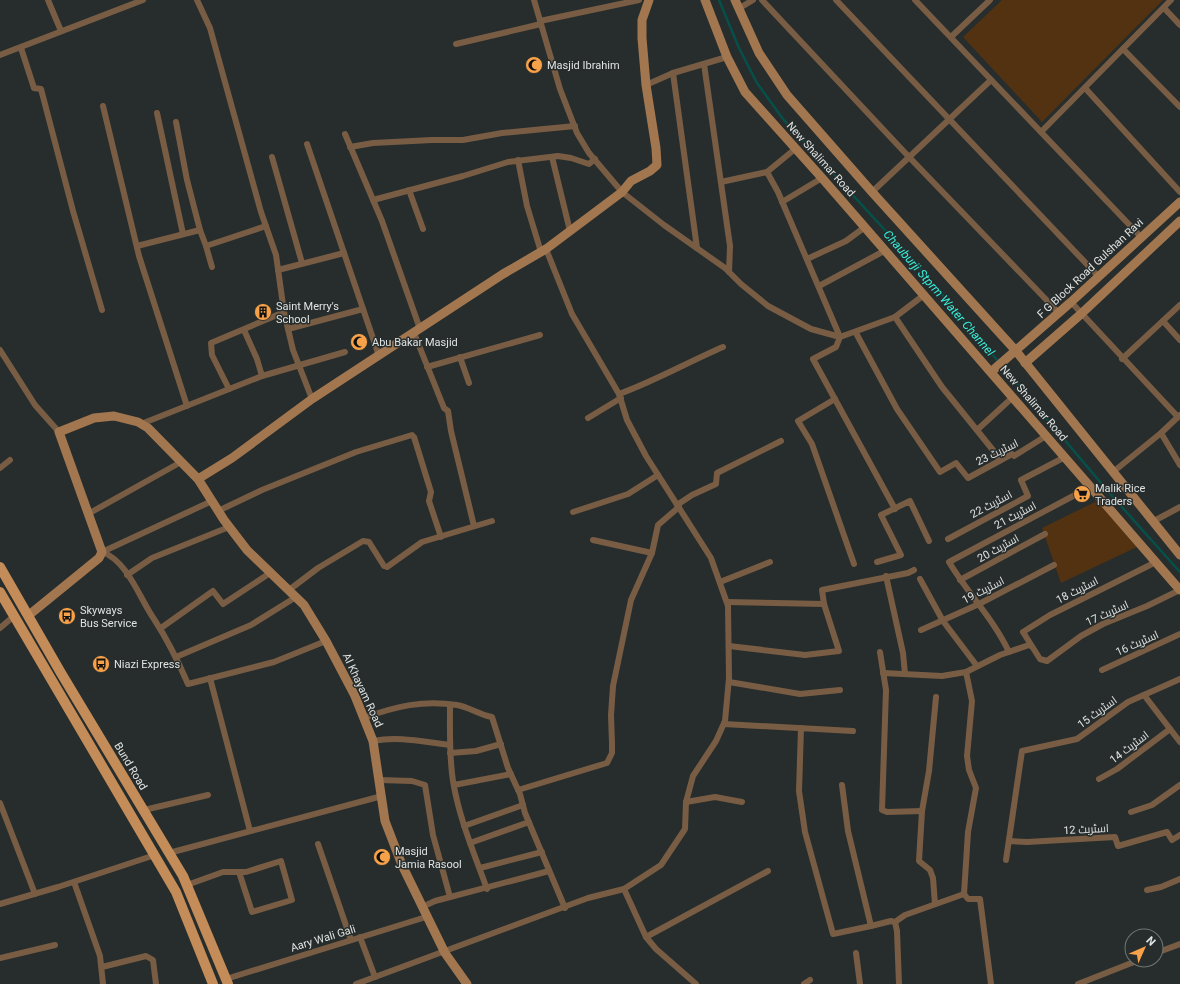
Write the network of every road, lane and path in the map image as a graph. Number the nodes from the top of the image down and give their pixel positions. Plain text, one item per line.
1 (48, 0) edge
2 (143, 0) edge
3 (197, 0) edge
4 (534, 0) edge
5 (639, 0) edge
6 (649, 0) edge
7 (705, 0) edge
8 (735, 0) edge
9 (753, 0) edge
10 (762, 0) edge
11 (836, 0) edge
12 (915, 0) edge
13 (990, 0) edge
14 (1171, 0) edge
15 (1164, 8) junction
16 (738, 9) junction
17 (540, 22) junction
18 (1180, 25) edge
19 (61, 31) junction
20 (951, 37) junction
21 (456, 44) dead end
22 (21, 48) junction
23 (1123, 49) junction
24 (0, 55) edge
25 (727, 57) junction
26 (704, 64) junction
27 (673, 73) junction
28 (991, 80) junction
29 (646, 85) junction
30 (1085, 88) junction
31 (103, 106) dead end
32 (1180, 107) edge
33 (157, 113) dead end
34 (950, 119) junction
35 (176, 122) dead end
36 (574, 126) junction
37 (1042, 132) junction
38 (345, 134) dead end
39 (307, 144) dead end
40 (350, 147) junction
41 (795, 149) junction
42 (272, 157) dead end
43 (552, 157) junction
44 (909, 157) junction
45 (595, 159) junction
46 (518, 160) junction
47 (767, 172) junction
48 (822, 178) junction
49 (721, 182) junction
50 (409, 190) junction
51 (622, 192) junction
52 (872, 192) junction
53 (1180, 192) edge
54 (373, 200) junction
55 (782, 202) junction
56 (1180, 202) edge
57 (1180, 221) edge
58 (266, 226) junction
59 (865, 227) junction
60 (423, 229) dead end
61 (200, 230) junction
62 (570, 231) junction
63 (183, 234) junction
64 (1141, 237) junction
65 (137, 246) junction
66 (206, 246) junction
67 (697, 248) junction
68 (886, 250) junction
69 (543, 251) junction
70 (344, 253) junction
71 (807, 259) junction
72 (302, 264) junction
73 (212, 267) dead end
74 (278, 270) junction
75 (729, 272) junction
76 (1099, 277) junction
77 (819, 286) junction
78 (924, 295) junction
79 (1071, 302) junction
80 (1180, 305) edge
81 (363, 308) junction
82 (102, 310) dead end
83 (284, 312) junction
84 (1059, 313) junction
85 (1081, 314) junction
86 (895, 318) junction
87 (1163, 321) junction
88 (288, 329) junction
89 (244, 330) junction
90 (417, 331) junction
91 (856, 333) junction
92 (540, 335) dead end
93 (840, 337) junction
94 (1180, 340) edge
95 (723, 347) dead end
96 (0, 350) edge
97 (345, 352) dead end
98 (1013, 354) junction
99 (379, 356) junction
100 (460, 357) junction
101 (1122, 359) junction
102 (1025, 363) junction
103 (299, 366) junction
104 (427, 367) junction
105 (994, 370) junction
106 (262, 376) junction
107 (469, 383) dead end
108 (229, 389) junction
109 (620, 396) junction
110 (1013, 397) junction
111 (835, 399) junction
112 (312, 400) junction
113 (187, 406) junction
114 (1179, 416) edge
115 (588, 418) dead end
116 (141, 424) junction
117 (977, 430) junction
118 (59, 432) junction
119 (1161, 433) junction
120 (1046, 436) junction
121 (781, 441) dead end
122 (1065, 457) junction
123 (10, 460) dead end
124 (1001, 460) junction
125 (181, 462) junction
126 (1180, 465) edge
127 (0, 468) edge
128 (1113, 472) junction
129 (658, 476) junction
130 (198, 479) junction
131 (1090, 486) junction
132 (212, 501) junction
133 (678, 506) junction
134 (1180, 507) edge
135 (895, 509) junction
136 (218, 511) junction
137 (573, 512) dead end
138 (88, 514) junction
139 (492, 521) dead end
140 (1152, 522) junction
141 (474, 526) junction
142 (229, 527) junction
143 (1045, 534) dead end
144 (441, 537) junction
145 (948, 539) dead end
146 (593, 540) dead end
147 (929, 541) dead end
148 (102, 552) junction
149 (652, 553) junction
150 (1180, 555) edge
151 (770, 562) dead end
152 (877, 562) dead end
153 (1156, 562) junction
154 (854, 564) dead end
155 (1054, 565) dead end
156 (0, 567) edge
157 (914, 570) dead end
158 (270, 573) junction
159 (127, 575) junction
160 (886, 576) junction
161 (920, 579) dead end
162 (960, 580) junction
163 (720, 582) junction
164 (289, 590) junction
165 (1180, 590) edge
166 (0, 592) edge
167 (296, 596) junction
168 (727, 602) junction
169 (824, 604) junction
170 (979, 604) junction
171 (28, 615) junction
172 (14, 616) junction
173 (943, 621) junction
174 (0, 628) edge
175 (161, 628) junction
176 (921, 630) dead end
177 (1180, 634) edge
178 (326, 641) junction
179 (729, 646) junction
180 (1031, 646) junction
181 (880, 652) dead end
182 (1009, 652) junction
183 (176, 657) junction
184 (977, 666) junction
185 (1102, 670) dead end
186 (966, 672) junction
187 (883, 673) junction
188 (904, 674) junction
189 (210, 678) junction
190 (1180, 679) edge
191 (729, 682) junction
192 (840, 690) dead end
193 (1144, 695) junction
194 (936, 697) dead end
195 (450, 705) junction
196 (364, 718) junction
197 (724, 724) junction
198 (801, 728) junction
199 (1170, 729) junction
200 (853, 731) dead end
201 (373, 741) junction
202 (1180, 742) edge
203 (501, 744) junction
204 (450, 745) junction
205 (450, 753) junction
206 (511, 774) junction
207 (379, 780) junction
208 (1100, 780) dead end
209 (454, 785) junction
210 (842, 785) dead end
211 (1180, 785) edge
212 (518, 790) junction
213 (208, 795) dead end
214 (382, 796) junction
215 (686, 802) junction
216 (742, 802) dead end
217 (0, 803) edge
218 (523, 805) junction
219 (144, 810) junction
220 (922, 811) junction
221 (1131, 812) dead end
222 (529, 822) junction
223 (464, 826) junction
224 (250, 831) junction
225 (1180, 835) edge
226 (1008, 841) junction
227 (470, 843) junction
228 (318, 844) dead end
229 (542, 852) junction
230 (169, 853) junction
231 (155, 855) junction
232 (1006, 860) dead end
233 (480, 868) junction
234 (550, 871) junction
235 (768, 871) dead end
236 (240, 872) junction
237 (1180, 879) edge
238 (74, 882) junction
239 (187, 885) junction
240 (624, 888) junction
241 (487, 889) junction
242 (1147, 890) dead end
243 (34, 894) junction
244 (964, 894) junction
245 (450, 897) junction
246 (0, 904) edge
247 (936, 904) junction
248 (422, 907) junction
249 (564, 908) junction
250 (426, 916) junction
251 (895, 922) junction
252 (871, 926) junction
253 (360, 937) junction
254 (646, 937) junction
255 (352, 940) junction
256 (1179, 944) edge
257 (55, 945) dead end
258 (1164, 950) edge
259 (445, 952) junction
260 (856, 953) dead end
261 (0, 958) edge
262 (1124, 966) edge
263 (102, 968) junction
264 (375, 976) junction
265 (810, 980) dead end
266 (227, 982) edge
267 (103, 984) edge
268 (156, 984) edge
269 (213, 984) edge
270 (356, 984) edge
271 (467, 984) edge
272 (696, 984) edge
273 (804, 984) edge
274 (860, 984) edge
275 (899, 984) edge
276 (991, 984) edge
277 (1078, 984) edge

1 - 19 street
2 - 19 street
3 - 58 street
4 - 17 street
5 - 17 street
6 - 29 street
7 - 25 street, New Shalimar Road
8 - 16 street
9 - 16 street
10 - 44 street
11 - 34 street
12 - 20 street
13 - 20 street
14 - 15 street
15 - 18 street
15 - 23 street
16 - 52 street
17 - 21 street
17 - 36 street
19 - 22 street
20 - 28 street
22 - 24 street
22 - 82 street
23 - 30 street
23 - 32 street
25 - 26 street
25 - 41 street, New Shalimar Road
26 - 27 street
26 - 49 street
27 - 29 street
27 - 67 street
28 - 34 street
28 - 37 street
29 - 51 street
30 - 37 street
30 - 53 street
31 - 65 street
33 - 63 street
34 - 44 street
34 - 76 street
35 - 61 street
36 - 40 street
36 - 45 street
37 - 64 street
38 - 40 street
39 - 70 street
40 - 54 street
41 - 47 street
41 - 48 street, New Shalimar Road
42 - 72 street
43 - 45 street
43 - 46 street
43 - 62 street
44 - 52 street
44 - 84 street
45 - 51 street
46 - 50 street
46 - 69 street
47 - 49 street
47 - 55 street
48 - 55 street
48 - 59 street, New Shalimar Road
49 - 75 street
50 - 54 street
50 - 60 street
51 - 62 street
51 - 67 street
52 - 98 street
54 - 90 street
55 - 71 street
56 - 64 street, F G Block Road Gulshan Ravi
57 - 85 street
58 - 66 street
58 - 74 street
59 - 68 street, New Shalimar Road
59 - 71 street
61 - 63 street
61 - 66 street
62 - 69 street
63 - 65 street
64 - 76 street, F G Block Road Gulshan Ravi
65 - 113 street
66 - 73 street
67 - 75 street
68 - 77 street
68 - 78 street, New Shalimar Road
69 - 90 street
69 - 109 street
70 - 72 street
70 - 81 street
71 - 77 street
72 - 74 street
74 - 83 street
75 - 93 street
76 - 79 street, F G Block Road Gulshan Ravi
77 - 93 street
78 - 86 street
78 - 105 street, New Shalimar Road
79 - 84 street, F G Block Road Gulshan Ravi
79 - 85 street
80 - 87 street
81 - 88 street
81 - 99 street
83 - 88 street
83 - 89 street
84 - 98 street, F G Block Road Gulshan Ravi
85 - 101 street
85 - 102 street
86 - 91 street
86 - 117 street
87 - 94 street
87 - 101 street
88 - 103 street
89 - 106 street
89 - 108 street
90 - 99 street
90 - 104 street
91 - 93 street
91 - 124 street, اسٹریٹ 23
92 - 100 street
93 - 111 street
95 - 109 street
96 - 118 street
97 - 103 street
98 - 102 street
98 - 105 street, F G Block Road Gulshan Ravi
99 - 112 street
100 - 104 street
100 - 107 street
101 - 114 street
102 - 128 street
103 - 106 street
103 - 112 street
104 - 141 street
105 - 110 street, New Shalimar Road
106 - 108 street
108 - 113 street
109 - 115 street
109 - 129 street
110 - 117 street
110 - 120 street, New Shalimar Road
111 - 135 street
111 - 154 street
112 - 130 street
113 - 116 street
114 - 119 street
116 - 118 street, Al Khayam Road
116 - 125 street, Al Khayam Road
117 - 124 street
118 - 138 street
119 - 126 street
119 - 128 street
120 - 122 street, New Shalimar Road
120 - 124 street, اسٹریٹ 23
121 - 133 street
122 - 131 street, New Shalimar Road
122 - 145 street, اسٹریٹ 22
123 - 127 street
125 - 130 street, Al Khayam Road
125 - 138 street
128 - 140 street
129 - 133 street
129 - 137 street
130 - 132 street, Al Khayam Road
131 - 153 street, New Shalimar Road
131 - 162 street, اسٹریٹ 21
132 - 136 street, Al Khayam Road
132 - 148 street
133 - 149 street
133 - 163 street
134 - 140 street
135 - 147 street
135 - 152 street
136 - 142 street, Al Khayam Road
136 - 144 street
138 - 148 street
139 - 141 street
140 - 150 street
141 - 144 street
142 - 158 street, Al Khayam Road
142 - 159 street
143 - 162 street, اسٹریٹ 20
144 - 164 street
146 - 149 street
148 - 159 street
148 - 171 street
149 - 212 street
151 - 163 street
153 - 165 street, New Shalimar Road
153 - 180 street, اسٹریٹ 18
155 - 170 street, اسٹریٹ 19
156 - 171 main road, Bund Road
157 - 160 street
158 - 164 street, Al Khayam Road
158 - 175 street
159 - 175 street
160 - 169 street
160 - 188 street
161 - 173 street
162 - 170 street
163 - 168 street
164 - 167 street, Al Khayam Road
165 - 180 street, اسٹریٹ 17
166 - 172 main road
167 - 178 street, Al Khayam Road
167 - 183 street
168 - 169 street
168 - 179 street
169 - 179 street
170 - 173 street, اسٹریٹ 19
170 - 182 street
171 - 219 main road, Bund Road
172 - 174 street
172 - 231 main road
173 - 176 street, اسٹریٹ 19
173 - 184 street
175 - 183 street
177 - 185 street, اسٹریٹ 16
178 - 189 street
178 - 196 street, Al Khayam Road
179 - 191 street
180 - 182 street
181 - 187 street
182 - 184 street
183 - 189 street
184 - 186 street
186 - 188 street
186 - 244 street
187 - 188 street
187 - 220 street
189 - 224 street
190 - 193 street, اسٹریٹ 15
191 - 192 street
191 - 197 street
193 - 199 street
193 - 226 street, اسٹریٹ 15
194 - 220 street
195 - 196 street
195 - 203 street
195 - 204 street
196 - 201 street, Al Khayam Road
197 - 198 street
197 - 215 street
198 - 200 street
198 - 252 street
199 - 202 street
199 - 208 street, اسٹریٹ 14
201 - 204 street
201 - 207 street, Al Khayam Road
203 - 205 street
203 - 206 street
204 - 205 street
205 - 209 street
206 - 209 street
206 - 212 street
207 - 214 street, Al Khayam Road
207 - 245 street
209 - 223 street
210 - 252 street
211 - 221 street
212 - 218 street
213 - 219 street
214 - 224 street
214 - 248 street, Al Khayam Road
215 - 216 street
215 - 240 street
217 - 243 street
218 - 222 street
218 - 223 street
219 - 230 main road, Bund Road
220 - 247 street
222 - 227 street
222 - 229 street
223 - 227 street
224 - 230 street
225 - 226 street, اسٹریٹ 12
226 - 232 street
227 - 233 street
228 - 255 street
229 - 233 street
229 - 234 street
230 - 239 main road, Bund Road
231 - 238 street
231 - 269 main road
233 - 241 street
234 - 241 street
234 - 249 street
235 - 254 street
236 - 236 street
236 - 239 street
237 - 242 street
238 - 243 street
238 - 263 street
239 - 266 main road, Bund Road
240 - 249 street
240 - 254 street
241 - 245 street
243 - 246 street
244 - 247 street
244 - 276 street
245 - 248 street
247 - 251 street
248 - 250 street, Al Khayam Road
249 - 259 street
250 - 253 street, Aary Wali Gali
250 - 259 street, Al Khayam Road
251 - 252 street
251 - 275 street
253 - 255 street, Aary Wali Gali
253 - 264 street
254 - 272 street
255 - 266 street, Aary Wali Gali
256 - 258 street
257 - 261 street
259 - 264 street
259 - 271 street, Al Khayam Road
260 - 274 street
262 - 277 street
263 - 267 street
263 - 268 street
264 - 270 street
265 - 273 street

